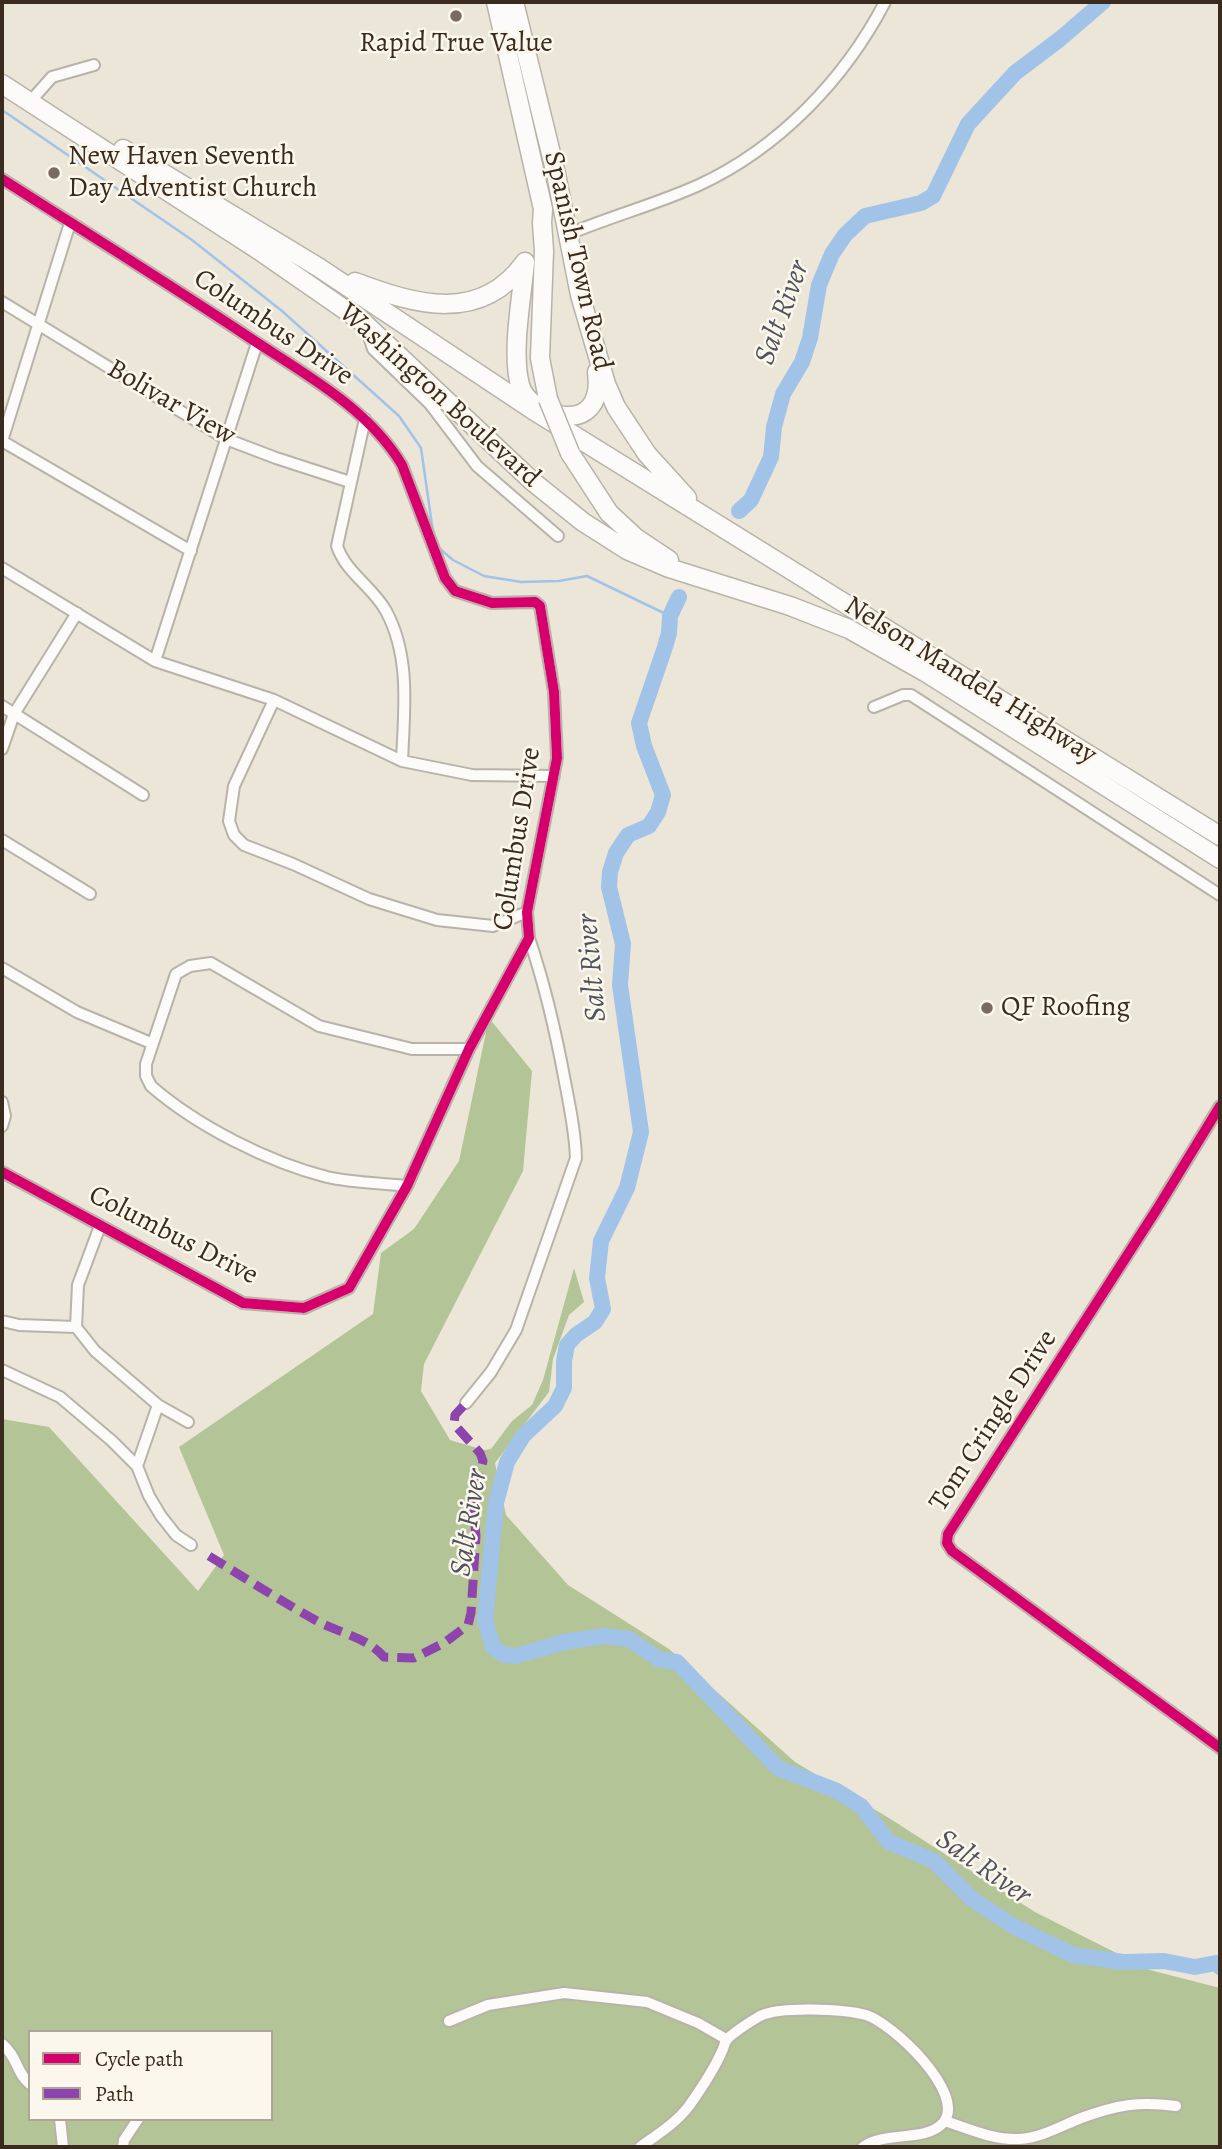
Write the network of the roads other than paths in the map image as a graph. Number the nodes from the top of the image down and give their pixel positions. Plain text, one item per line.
1 (496, 2) edge
2 (514, 2) edge
3 (886, 2) edge
4 (94, 65) dead end
5 (2, 72) edge
6 (2, 84) edge
7 (36, 95) junction
8 (2, 179) edge
9 (70, 223) junction
10 (541, 223) junction
11 (569, 234) junction
12 (525, 262) junction
13 (318, 267) junction
14 (2, 302) edge
15 (364, 323) junction
16 (40, 325) junction
17 (593, 340) junction
18 (257, 343) junction
19 (365, 419) junction
20 (226, 439) junction
21 (2, 441) edge
22 (350, 482) junction
23 (719, 525) junction
24 (558, 536) dead end
25 (191, 551) junction
26 (2, 568) edge
27 (707, 579) junction
28 (77, 613) junction
29 (155, 661) junction
30 (274, 700) junction
31 (2, 706) edge
32 (874, 707) dead end
33 (14, 714) junction
34 (2, 749) edge
35 (402, 761) junction
36 (554, 776) junction
37 (144, 795) dead end
38 (1220, 836) edge
39 (2, 840) edge
40 (1220, 859) edge
41 (90, 894) dead end
42 (1220, 895) edge
43 (527, 912) junction
44 (529, 938) junction
45 (2, 968) edge
46 (151, 1043) junction
47 (469, 1049) junction
48 (2, 1102) edge
49 (1220, 1106) edge
50 (2, 1126) edge
51 (2, 1172) edge
52 (407, 1186) junction
53 (100, 1226) junction
54 (2, 1321) edge
55 (76, 1327) junction
56 (2, 1370) edge
57 (466, 1403) dead end
58 (158, 1405) junction
59 (188, 1422) dead end
60 (137, 1466) junction
61 (191, 1545) dead end
62 (1220, 1748) edge
63 (449, 2021) dead end
64 (726, 2039) junction
65 (2, 2044) edge
66 (28, 2083) edge
67 (1176, 2106) dead end
68 (60, 2121) edge
69 (137, 2121) edge
70 (945, 2121) junction
71 (64, 2147) edge
72 (123, 2147) edge
73 (640, 2147) edge
74 (863, 2147) edge

1 - 10 highway, Spanish Town Road
2 - 11 highway, Spanish Town Road
3 - 11 street
4 - 7 street
5 - 7 highway, Washington Boulevard
6 - 15 highway, Washington Boulevard
7 - 13 highway, Washington Boulevard
8 - 9 street, Columbus Drive
9 - 16 street
9 - 18 street, Columbus Drive
10 - 12 highway
10 - 27 highway, Spanish Town Road, bridge
11 - 17 highway, Spanish Town Road
12 - 13 highway
12 - 17 highway
13 - 23 highway, Washington Boulevard
14 - 16 street, Bolivar View
15 - 24 street
15 - 27 highway, Washington Boulevard
16 - 20 street, Bolivar View
16 - 21 street
17 - 23 highway, Spanish Town Road
18 - 19 street, Columbus Drive
18 - 20 street, Columbus Drive
19 - 22 street
19 - 36 street, Columbus Drive
20 - 22 street, Bolivar View
20 - 25 street, Columbus Drive
21 - 25 street
22 - 35 street
23 - 38 highway, Nelson Mandela Highway
25 - 29 street, Columbus Drive
26 - 28 street
27 - 40 highway, Nelson Mandela Highway
28 - 29 street
28 - 33 street
29 - 30 street
30 - 35 street
30 - 43 street
31 - 33 street
32 - 42 street
33 - 34 street
33 - 37 street
35 - 36 street
36 - 43 street, Columbus Drive
39 - 41 street
43 - 44 street, Columbus Drive
44 - 47 street, Columbus Drive
44 - 57 street
45 - 46 street
46 - 47 street
46 - 52 street
47 - 52 street, Columbus Drive
48 - 50 street
49 - 62 street, Tom Cringle Drive
51 - 53 street, Columbus Drive
52 - 53 street, Columbus Drive
53 - 55 street
54 - 55 street
55 - 58 street
56 - 60 street
58 - 59 street
58 - 60 street
60 - 61 street
63 - 64 street
64 - 70 street
64 - 73 street
65 - 66 street
67 - 70 street
68 - 71 street
69 - 72 street
70 - 74 street

